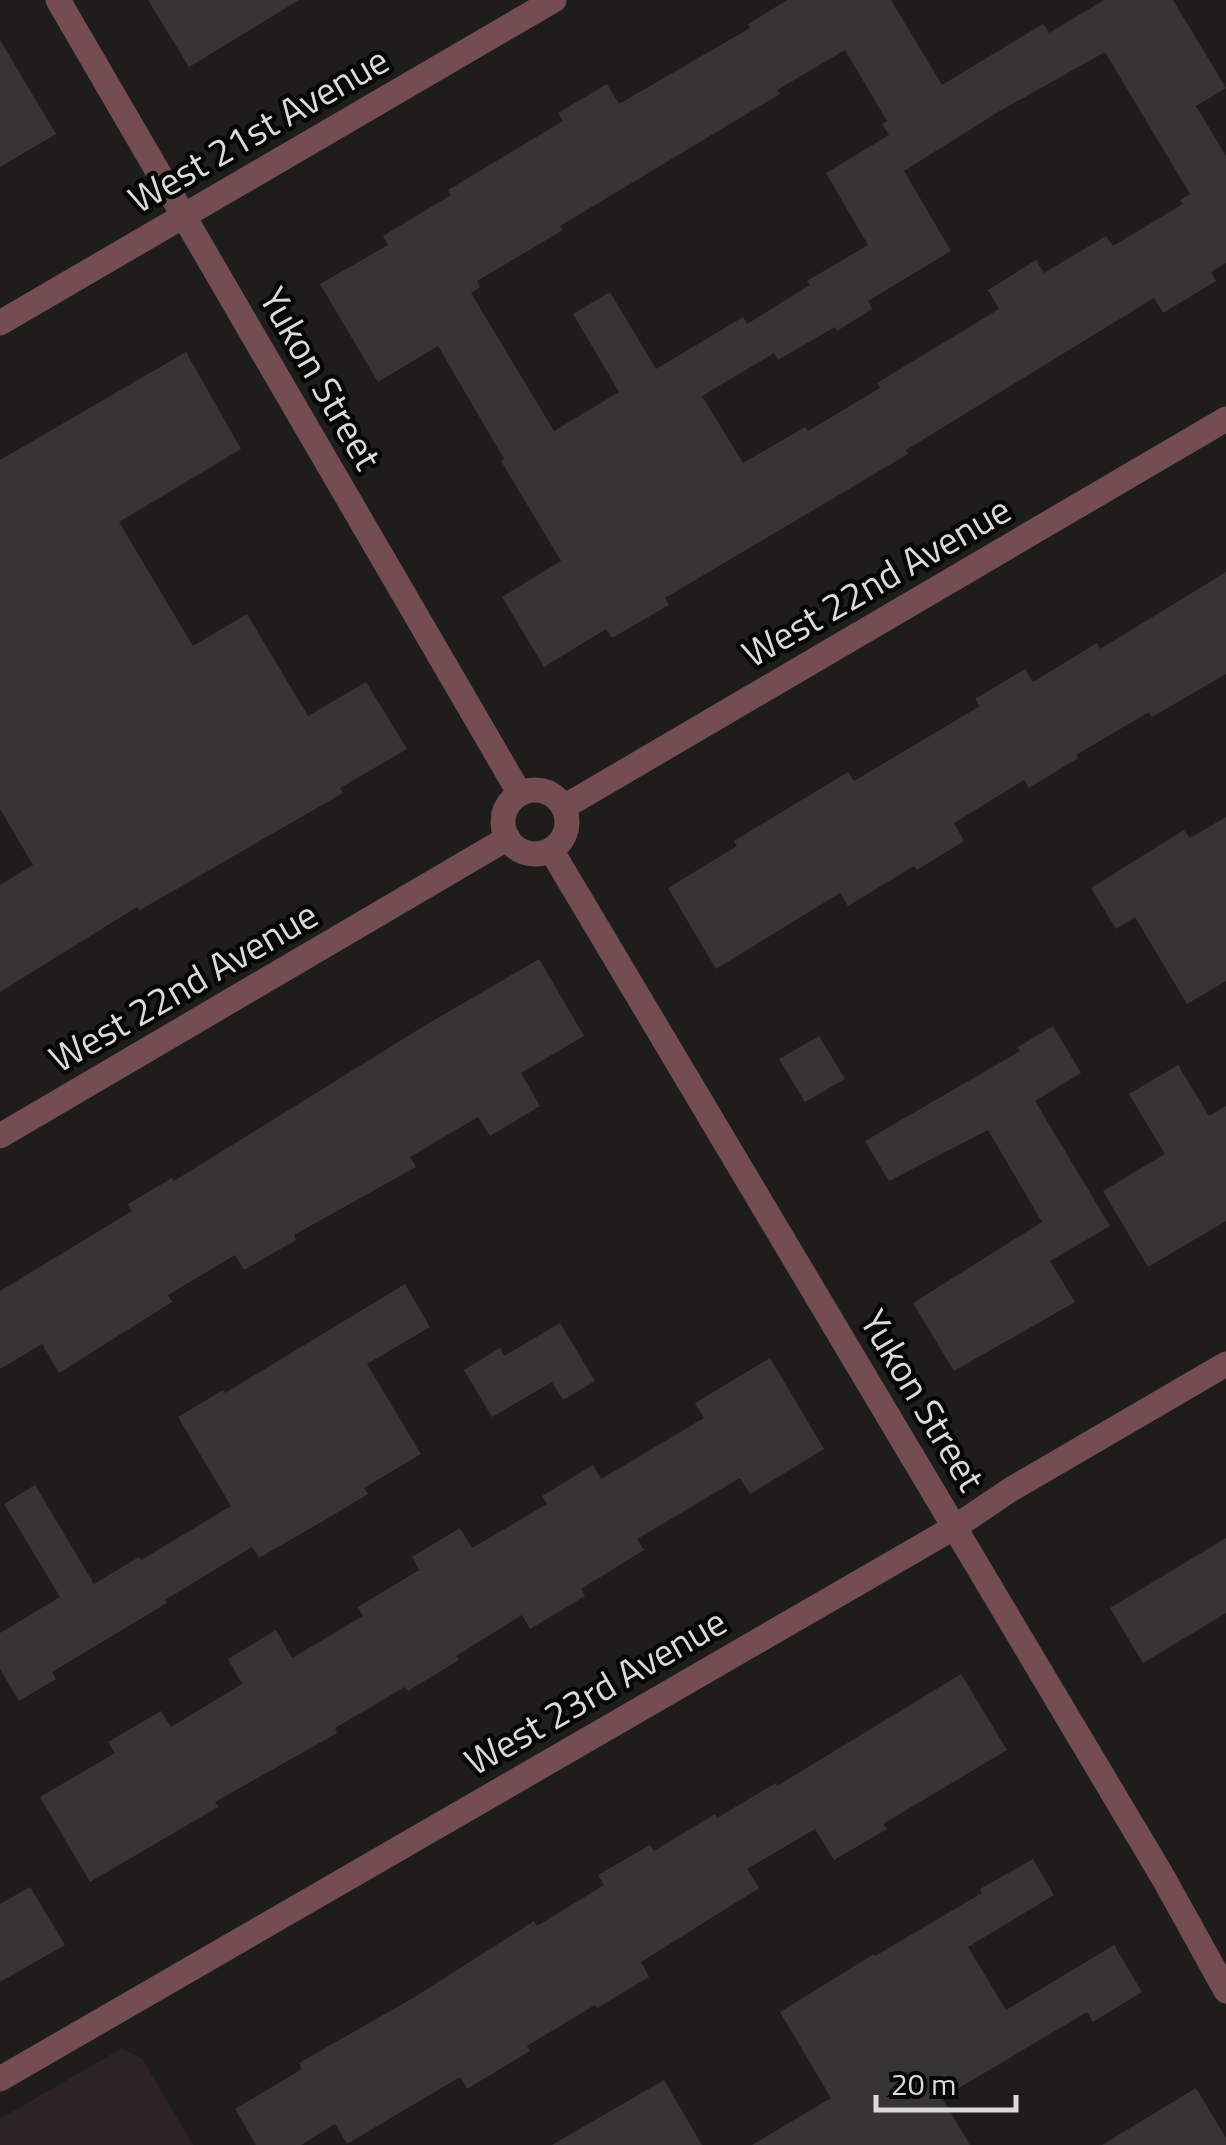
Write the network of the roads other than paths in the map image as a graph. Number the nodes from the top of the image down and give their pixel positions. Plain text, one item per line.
1 (58, 0) edge
2 (554, 0) edge
3 (184, 216) junction
4 (0, 324) edge
5 (1226, 419) edge
6 (520, 794) junction
7 (564, 807) junction
8 (508, 838) junction
9 (551, 850) junction
10 (0, 1136) edge
11 (1226, 1364) edge
12 (954, 1527) junction
13 (1226, 1991) edge
14 (0, 2080) edge

1 - 3 street, Yukon Street
2 - 3 street, West 21st Avenue
3 - 4 street, West 21st Avenue
3 - 6 street, Yukon Street
5 - 7 street, West 22nd Avenue
6 - 7 street
6 - 8 street
7 - 9 street
8 - 9 street
8 - 10 street, West 22nd Avenue
9 - 12 street, Yukon Street
11 - 12 street, West 23rd Avenue
12 - 13 street, Yukon Street
12 - 14 street, West 23rd Avenue

